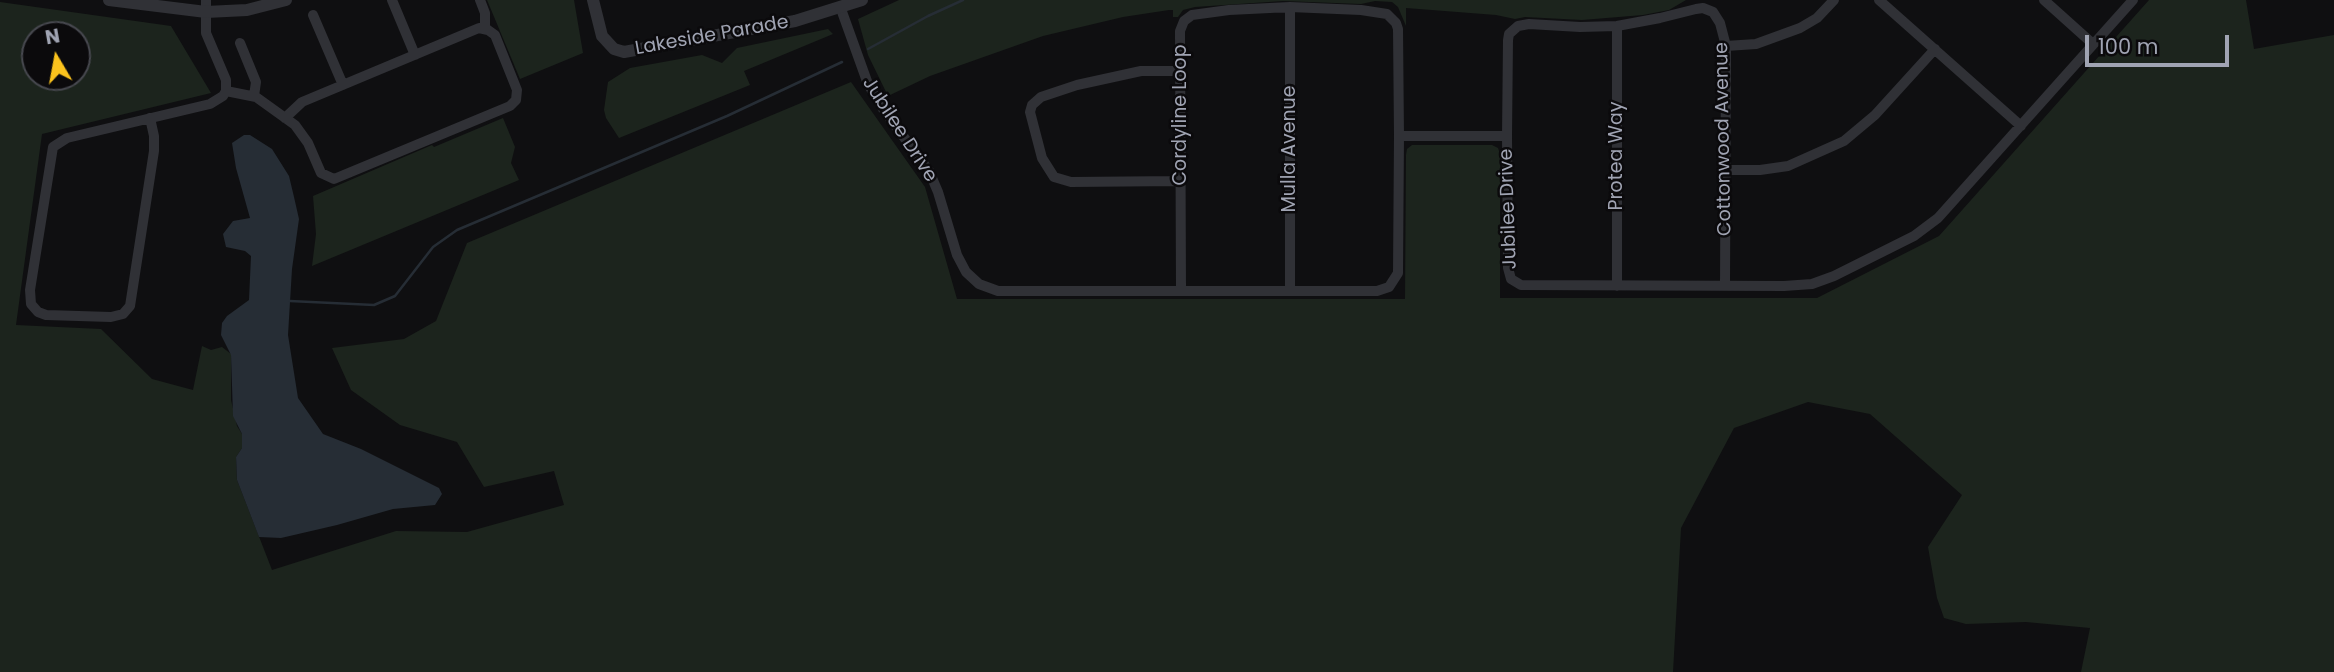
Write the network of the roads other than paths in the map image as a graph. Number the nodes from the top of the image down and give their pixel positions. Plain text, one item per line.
1 (109, 0) edge
2 (286, 0) edge
3 (392, 0) edge
4 (480, 0) edge
5 (593, 0) edge
6 (862, 0) edge
7 (1834, 0) edge
8 (1879, 0) edge
9 (2044, 0) edge
10 (2133, 0) edge
11 (206, 6) edge
12 (1290, 7) junction
13 (841, 9) junction
14 (313, 15) dead end
15 (1616, 26) junction
16 (485, 29) junction
17 (240, 43) dead end
18 (2094, 44) junction
19 (1726, 46) junction
20 (1934, 49) junction
21 (415, 55) junction
22 (1180, 71) junction
23 (343, 85) junction
24 (226, 91) junction
25 (254, 96) junction
26 (150, 118) junction
27 (285, 118) junction
28 (2021, 126) junction
29 (1399, 136) junction
30 (1507, 136) junction
31 (1726, 170) junction
32 (1181, 181) junction
33 (1617, 286) junction
34 (1726, 286) junction
35 (1181, 291) junction
36 (1290, 291) junction

1 - 11 street
2 - 11 street
3 - 21 street
4 - 16 street
5 - 13 street, Lakeside Parade
6 - 13 street, Lakeside Parade
7 - 19 street
8 - 20 street
9 - 18 street
10 - 18 street, Jubilee Drive
11 - 24 street
12 - 22 street, Cordyline Loop
12 - 29 street, Cordyline Loop
12 - 36 street, Mulla Avenue
13 - 35 street, Jubilee Drive
14 - 23 street
15 - 19 street, Cottonwood Avenue
15 - 30 street, Cottonwood Avenue
15 - 33 street, Protea Way
16 - 21 street
16 - 27 street
17 - 25 street
18 - 28 street, Jubilee Drive
19 - 31 street, Cottonwood Avenue
20 - 28 street
20 - 31 street
21 - 23 street
22 - 32 street, Cordyline Loop
22 - 32 street
23 - 27 street
24 - 25 street
24 - 26 street
25 - 27 street
26 - 26 street
28 - 34 street, Jubilee Drive
29 - 30 street, Jubilee Drive
29 - 36 street, Jubilee Drive
30 - 33 street, Jubilee Drive
31 - 34 street, Cottonwood Avenue
32 - 35 street, Cordyline Loop
33 - 34 street, Jubilee Drive
35 - 36 street, Jubilee Drive

